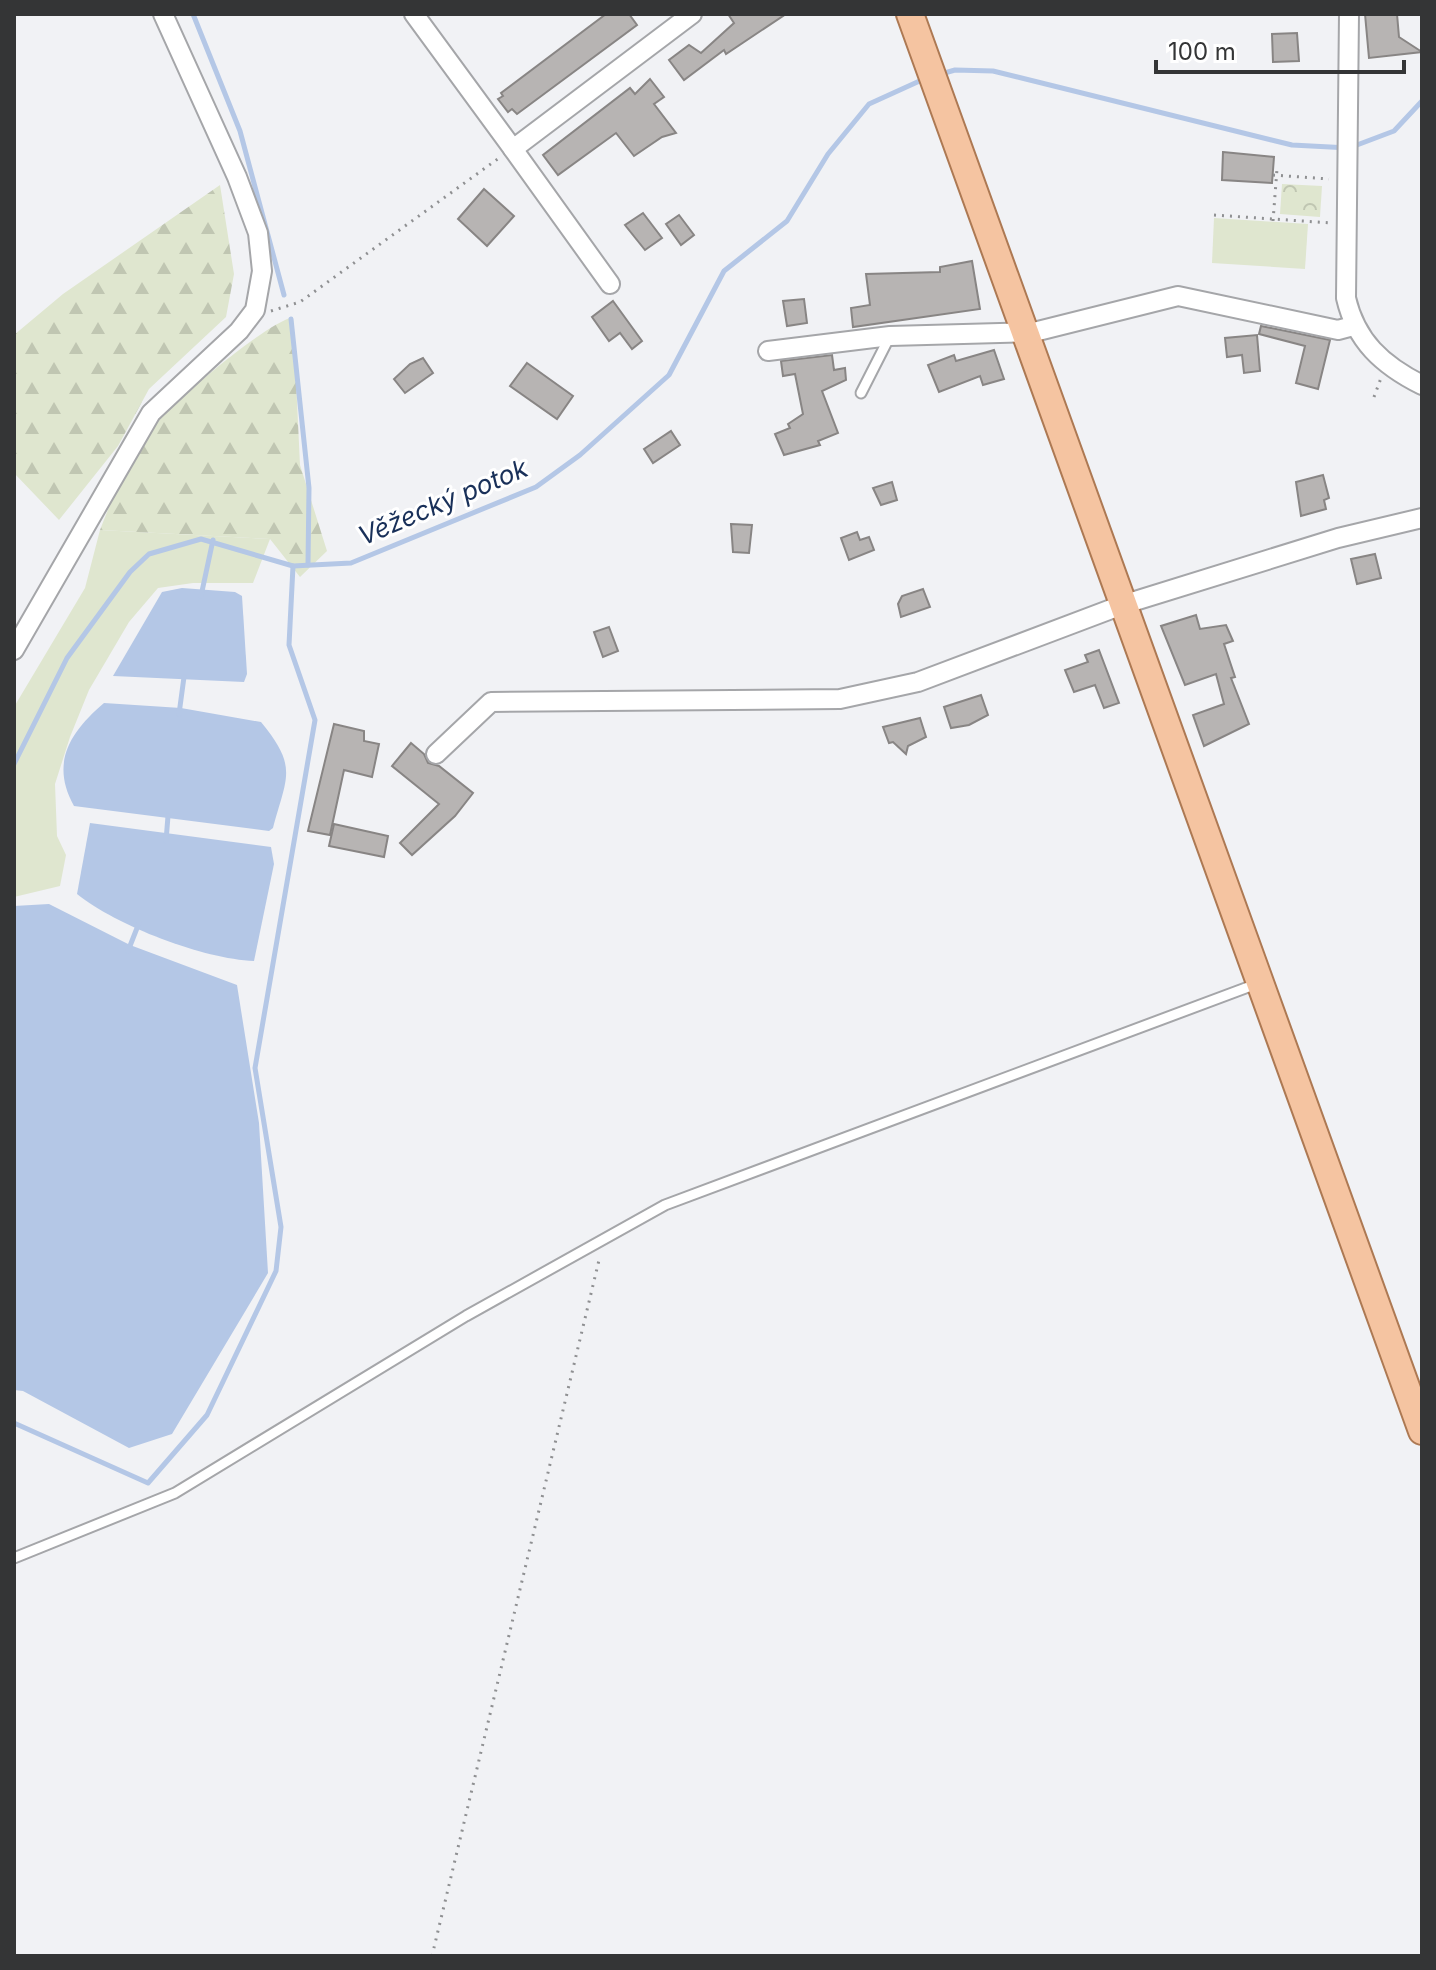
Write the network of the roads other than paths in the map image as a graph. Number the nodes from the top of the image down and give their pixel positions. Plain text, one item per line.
1 (163, 14) edge
2 (414, 14) edge
3 (692, 14) edge
4 (910, 14) edge
5 (1349, 14) edge
6 (513, 149) junction
7 (610, 284) dead end
8 (1353, 326) junction
9 (1023, 331) junction
10 (890, 336) junction
11 (768, 351) dead end
12 (1422, 385) edge
13 (861, 393) dead end
14 (1422, 518) edge
15 (1122, 605) junction
16 (14, 650) edge
17 (436, 754) dead end
18 (1259, 983) junction
19 (1422, 1431) edge
20 (14, 1558) edge

1 - 16 street
2 - 6 street
3 - 6 street
4 - 9 main road
5 - 8 street
6 - 7 street
8 - 9 street
8 - 12 street
9 - 10 street
9 - 15 main road
10 - 11 street
10 - 13 lane
14 - 15 street
15 - 17 street
15 - 18 main road
18 - 19 main road
18 - 20 lane

